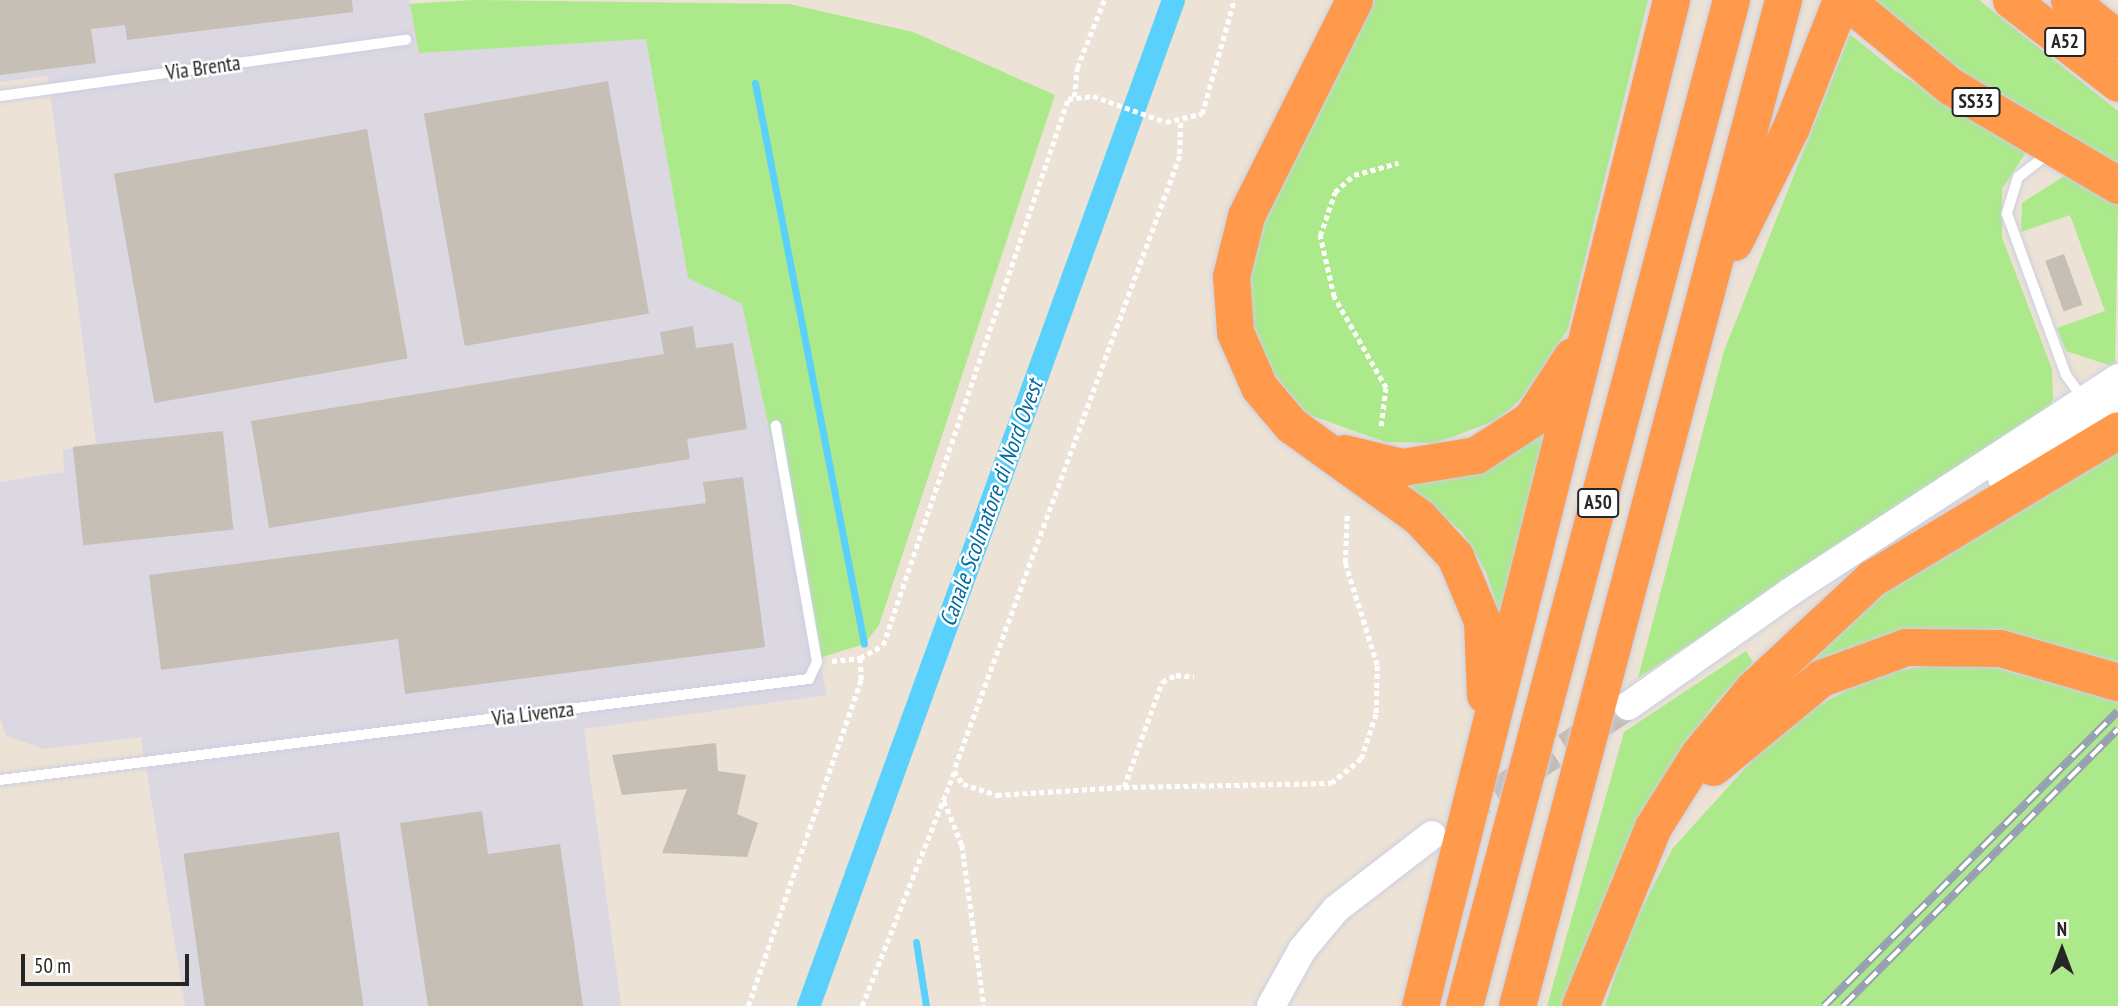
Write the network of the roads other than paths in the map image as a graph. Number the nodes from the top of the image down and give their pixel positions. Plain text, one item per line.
1 (1354, 0) edge
2 (1671, 0) edge
3 (1731, 0) edge
4 (1783, 0) edge
5 (2011, 0) edge
6 (2069, 0) edge
7 (1841, 6) edge
8 (2118, 39) edge
9 (406, 40) dead end
10 (2118, 83) edge
11 (0, 96) edge
12 (2054, 149) junction
13 (2118, 185) edge
14 (1614, 230) junction
15 (1708, 289) junction
16 (2118, 378) edge
17 (2085, 400) junction
18 (2118, 402) edge
19 (776, 426) dead end
20 (2118, 430) edge
21 (1304, 436) junction
22 (2042, 452) junction
23 (1941, 534) junction
24 (1670, 679) junction
25 (2118, 682) edge
26 (1628, 706) tunnel mouth
27 (1476, 772) junction
28 (0, 780) edge
29 (1653, 827) junction
30 (1432, 835) dead end
31 (1271, 1006) edge
32 (1420, 1006) edge
33 (1464, 1006) edge
34 (1517, 1006) edge
35 (1580, 1006) edge

1 - 21 highway
2 - 14 highway
3 - 33 highway, A50
4 - 15 highway, A50
5 - 10 highway, A52
6 - 8 highway, A52
7 - 12 highway, SS33
7 - 15 highway
9 - 11 lane, Via Brenta
12 - 13 highway, SS33
12 - 17 lane
14 - 21 highway
14 - 27 highway
15 - 34 highway, A50
16 - 17 main road
17 - 24 main road
18 - 22 main road
19 - 28 lane, Via Livenza
20 - 23 highway
21 - 27 highway
22 - 23 main road
22 - 24 main road
23 - 29 highway
24 - 26 main road
25 - 29 highway
27 - 32 highway
29 - 35 highway
30 - 31 main road

